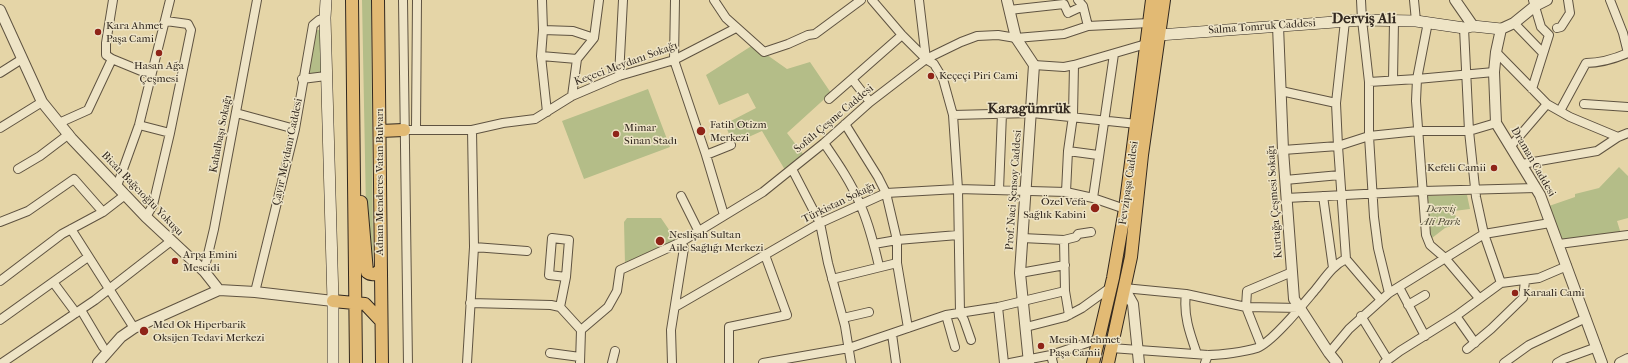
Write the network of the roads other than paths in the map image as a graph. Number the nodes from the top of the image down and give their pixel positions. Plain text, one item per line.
1 (113, 0) edge
2 (170, 0) edge
3 (256, 0) edge
4 (326, 0) edge
5 (352, 0) edge
6 (378, 0) edge
7 (403, 0) edge
8 (417, 0) edge
9 (542, 0) edge
10 (599, 0) edge
11 (623, 0) edge
12 (675, 0) edge
13 (714, 0) edge
14 (860, 0) edge
15 (872, 0) edge
16 (919, 0) edge
17 (1007, 0) edge
18 (1164, 0) edge
19 (1361, 0) edge
20 (1414, 0) edge
21 (1455, 0) edge
22 (1547, 0) edge
23 (1568, 0) edge
24 (1610, 0) edge
25 (1151, 2) edge
26 (1081, 3) edge
27 (1534, 3) edge
28 (0, 10) edge
29 (1009, 10) junction
30 (325, 18) junction
31 (1362, 20) junction
32 (166, 21) junction
33 (1345, 21) junction
34 (1394, 21) junction
35 (1416, 21) junction
36 (1428, 22) junction
37 (1149, 23) junction
38 (1514, 23) junction
39 (1088, 26) junction
40 (1278, 26) junction
41 (1469, 27) junction
42 (736, 28) junction
43 (1557, 28) dead end
44 (1500, 29) junction
45 (543, 30) junction
46 (902, 35) junction
47 (1158, 35) junction
48 (594, 38) junction
49 (1016, 38) junction
50 (1146, 44) junction
51 (1496, 52) junction
52 (1543, 53) junction
53 (1628, 53) edge
54 (1114, 54) junction
55 (541, 56) junction
56 (22, 59) junction
57 (112, 59) junction
58 (577, 59) junction
59 (926, 59) junction
60 (674, 60) junction
61 (1034, 65) junction
62 (1074, 65) junction
63 (1494, 72) junction
64 (0, 73) edge
65 (1466, 74) junction
66 (152, 75) junction
67 (326, 76) junction
68 (619, 76) junction
69 (302, 79) junction
70 (852, 79) junction
71 (1392, 80) junction
72 (1417, 80) junction
73 (1369, 82) junction
74 (1532, 89) junction
75 (1281, 91) junction
76 (572, 96) junction
77 (829, 99) dead end
78 (42, 102) junction
79 (870, 102) junction
80 (1336, 103) junction
81 (1547, 104) junction
82 (1584, 104) dead end
83 (1628, 107) edge
84 (1560, 111) junction
85 (547, 112) junction
86 (236, 113) junction
87 (1002, 113) junction
88 (1032, 113) junction
89 (953, 116) junction
90 (1072, 116) junction
91 (1104, 122) junction
92 (1496, 122) junction
93 (59, 123) junction
94 (845, 124) junction
95 (1137, 124) junction
96 (139, 125) junction
97 (0, 128) edge
98 (295, 129) junction
99 (410, 130) junction
100 (472, 130) junction
101 (380, 131) junction
102 (1418, 131) junction
103 (1469, 131) junction
104 (170, 133) junction
105 (1628, 133) edge
106 (69, 134) junction
107 (1369, 136) junction
108 (1618, 137) junction
109 (824, 143) junction
110 (731, 145) dead end
111 (1338, 146) junction
112 (1510, 147) junction
113 (1283, 150) junction
114 (1068, 151) junction
115 (1098, 155) junction
116 (706, 156) junction
117 (1522, 164) junction
118 (18, 169) dead end
119 (792, 169) junction
120 (1340, 175) junction
121 (1285, 180) junction
122 (117, 186) junction
123 (1536, 188) junction
124 (354, 189) junction
125 (958, 189) junction
126 (999, 190) junction
127 (1026, 190) junction
128 (1475, 190) junction
129 (1423, 191) junction
130 (1066, 192) junction
131 (886, 193) junction
132 (1373, 193) junction
133 (125, 194) junction
134 (1342, 195) junction
135 (681, 196) dead end
136 (1323, 196) junction
137 (1093, 198) junction
138 (1286, 198) junction
139 (860, 203) junction
140 (1130, 209) junction
141 (103, 212) junction
142 (724, 215) junction
143 (146, 217) junction
144 (0, 222) edge
145 (820, 223) junction
146 (1550, 223) junction
147 (71, 229) junction
148 (699, 232) junction
149 (1091, 232) dead end
150 (1484, 234) junction
151 (958, 235) junction
152 (1628, 235) edge
153 (1022, 238) junction
154 (897, 240) junction
155 (1064, 240) junction
156 (170, 241) junction
157 (681, 242) junction
158 (874, 244) junction
159 (1559, 244) junction
160 (474, 247) junction
161 (527, 250) dead end
162 (765, 255) junction
163 (88, 257) junction
164 (1445, 258) junction
165 (1346, 259) junction
166 (897, 263) junction
167 (1065, 265) junction
168 (879, 266) junction
169 (1567, 266) junction
170 (1333, 268) junction
171 (380, 270) junction
172 (204, 272) junction
173 (1292, 272) junction
174 (1020, 273) junction
175 (566, 277) junction
176 (832, 279) junction
177 (0, 281) edge
178 (1525, 281) junction
179 (54, 282) junction
180 (1501, 283) junction
181 (1111, 287) junction
182 (1399, 287) junction
183 (1124, 288) junction
184 (110, 289) junction
185 (219, 290) junction
186 (1066, 291) junction
187 (255, 292) junction
188 (1389, 293) junction
189 (1186, 294) junction
190 (1425, 295) dead end
191 (1479, 298) junction
192 (1023, 300) junction
193 (1381, 300) junction
194 (333, 301) junction
195 (355, 302) junction
196 (470, 303) junction
197 (1408, 305) junction
198 (560, 307) junction
199 (998, 307) junction
200 (1246, 307) junction
201 (675, 308) junction
202 (1300, 308) junction
203 (78, 312) junction
204 (869, 312) dead end
205 (960, 313) junction
206 (946, 315) junction
207 (1069, 315) junction
208 (1361, 316) junction
209 (1456, 316) junction
210 (378, 318) junction
211 (843, 318) junction
212 (1586, 318) junction
213 (0, 320) edge
214 (355, 321) junction
215 (134, 328) junction
216 (908, 328) junction
217 (1026, 328) junction
218 (581, 330) junction
219 (892, 334) junction
220 (1424, 336) junction
221 (1099, 339) junction
222 (971, 340) dead end
223 (1475, 342) junction
224 (1261, 346) junction
225 (103, 347) dead end
226 (955, 347) dead end
227 (1597, 347) junction
228 (849, 348) junction
229 (1111, 348) junction
230 (1467, 349) dead end
231 (1138, 350) junction
232 (614, 351) dead end
233 (550, 354) dead end
234 (820, 354) junction
235 (1196, 354) junction
236 (1328, 354) junction
237 (1052, 359) edge
238 (1206, 359) edge
239 (1628, 359) edge
240 (580, 360) edge
241 (1029, 361) edge
242 (1386, 362) edge
243 (2, 363) edge
244 (99, 363) edge
245 (333, 363) edge
246 (356, 363) edge
247 (382, 363) edge
248 (408, 363) edge
249 (467, 363) edge
250 (612, 363) edge
251 (672, 363) edge
252 (728, 363) edge
253 (763, 363) edge
254 (821, 363) edge
255 (851, 363) edge
256 (896, 363) edge
257 (1004, 363) edge
258 (1010, 363) edge
259 (1093, 363) edge
260 (1108, 363) edge
261 (1139, 363) edge
262 (1337, 363) edge
263 (1504, 363) edge
264 (1557, 363) edge
265 (1602, 363) edge
266 (1620, 363) edge

1 - 57 street
2 - 32 street
3 - 86 street, Kahalbaşı Sokağı
4 - 30 main road
5 - 124 main road
6 - 101 main road, Adnan Menderes Vatan Bulvarı
7 - 99 street
8 - 99 street
9 - 45 street
10 - 48 street
11 - 68 street
12 - 60 street
13 - 42 street
14 - 42 street
15 - 46 street
16 - 59 street
17 - 29 street
18 - 47 main road, Fevzipaşa Caddesi
19 - 31 street
20 - 35 street
21 - 41 street
22 - 27 street, Salma Tomruk Caddesi
23 - 43 street
24 - 53 street
25 - 37 main road, Fevzipaşa Caddesi
25 - 47 main road
26 - 29 street
26 - 39 street
27 - 38 street, Salma Tomruk Caddesi
27 - 52 street
28 - 56 street, Bican Bağcıoğlu Yokuşu
29 - 49 street
30 - 67 main road
30 - 69 street, Çayır Meydanı Caddesi
31 - 33 main road, Salma Tomruk Caddesi
31 - 34 main road, Salma Tomruk Caddesi
31 - 73 street
32 - 66 street
32 - 104 street
33 - 40 main road, Salma Tomruk Caddesi
33 - 80 street
34 - 35 main road, Salma Tomruk Caddesi
34 - 71 street
35 - 36 main road, Salma Tomruk Caddesi
36 - 41 main road, Salma Tomruk Caddesi
36 - 72 street
37 - 39 street, Sofalı Çeşme Caddesi
37 - 50 main road, Fevzipaşa Caddesi
38 - 44 street, Salma Tomruk Caddesi
38 - 52 street
39 - 49 street, Sofalı Çeşme Caddesi
40 - 47 main road, Salma Tomruk Caddesi
40 - 75 street, Kurtağa Çeşmesi Sokağı
41 - 44 main road, Salma Tomruk Caddesi
41 - 65 street
42 - 60 street, Keçeci Meydanı Sokağı
44 - 51 street, Draman Caddesi
45 - 48 street
45 - 55 street
46 - 59 street
46 - 70 street
47 - 140 main road, Fevzipaşa Caddesi
48 - 58 street
49 - 59 street, Sofalı Çeşme Caddesi
49 - 61 street
50 - 54 street
50 - 95 main road, Fevzipaşa Caddesi
51 - 63 street, Draman Caddesi
51 - 74 street
52 - 74 street
53 - 84 street
54 - 62 street
54 - 91 street
55 - 58 street
55 - 85 street
56 - 64 street
56 - 78 street, Bican Bağcıoğlu Yokuşu
57 - 66 street
57 - 93 street
58 - 76 street
59 - 79 street, Sofalı Çeşme Caddesi
59 - 89 street
60 - 68 street, Keçeci Meydanı Sokağı
60 - 116 street
61 - 62 street
61 - 88 street, Prof. Naci Şensoy Caddesi
62 - 90 street
63 - 65 street
63 - 92 street, Draman Caddesi
65 - 72 street
65 - 103 street
66 - 96 street
67 - 69 street
67 - 194 main road
68 - 76 street, Keçeci Meydanı Sokağı
69 - 98 street, Çayır Meydanı Caddesi
70 - 77 street
70 - 79 street
71 - 72 street
71 - 73 street
72 - 102 street
73 - 107 street
74 - 81 street
75 - 80 street
75 - 113 street, Kurtağa Çeşmesi Sokağı
76 - 85 street, Keçeci Meydanı Sokağı
78 - 93 street, Bican Bağcıoğlu Yokuşu
78 - 97 street
79 - 94 street, Sofalı Çeşme Caddesi
80 - 111 street
81 - 84 street
81 - 112 street
82 - 83 street
84 - 108 street
85 - 100 street, Keçeci Meydanı Sokağı
86 - 98 street
86 - 172 street, Kahalbaşı Sokağı
87 - 88 street
87 - 89 street
87 - 126 street
88 - 90 street
88 - 127 street, Prof. Naci Şensoy Caddesi
89 - 125 street
90 - 91 street
90 - 114 street
91 - 95 street
91 - 115 street
92 - 103 street
92 - 112 street, Draman Caddesi
93 - 106 street, Bican Bağcıoğlu Yokuşu
94 - 109 street, Sofalı Çeşme Caddesi
94 - 131 street
95 - 140 main road, Fevzipaşa Caddesi
96 - 104 street
96 - 122 street
98 - 187 street, Çayır Meydanı Caddesi
99 - 100 street, Keçeci Meydanı Sokağı
99 - 101 main road
99 - 248 street
100 - 160 street
101 - 171 main road, Adnan Menderes Vatan Bulvarı
102 - 103 street
102 - 107 street
102 - 129 street
103 - 128 street
104 - 143 street
105 - 108 street
106 - 118 street
106 - 122 street, Bican Bağcıoğlu Yokuşu
107 - 111 street
107 - 132 street
108 - 117 street
109 - 119 street, Sofalı Çeşme Caddesi
109 - 139 street
110 - 116 street
111 - 113 street
111 - 120 street
112 - 117 street, Draman Caddesi
113 - 121 street, Kurtağa Çeşmesi Sokağı
114 - 115 street
114 - 130 street
115 - 137 street
116 - 142 street
117 - 123 street, Draman Caddesi
119 - 142 street, Sofalı Çeşme Caddesi
119 - 145 street
120 - 121 street
120 - 134 street
121 - 138 street, Kurtağa Çeşmesi Sokağı
122 - 133 street, Bican Bağcıoğlu Yokuşu
123 - 128 street
123 - 146 street, Draman Caddesi
124 - 171 main road
124 - 195 main road
125 - 126 street, Türkistan Sokağı
125 - 131 street, Türkistan Sokağı
125 - 151 street
126 - 127 street, Türkistan Sokağı
127 - 130 street, Türkistan Sokağı
127 - 153 street, Prof. Naci Şensoy Caddesi
128 - 129 street
128 - 150 street
129 - 132 street
129 - 164 street
130 - 137 street, Türkistan Sokağı
131 - 139 street, Türkistan Sokağı
131 - 154 street
132 - 134 street
132 - 188 street
133 - 141 street
133 - 143 street, Bican Bağcıoğlu Yokuşu
134 - 136 street
134 - 165 street
135 - 148 street
136 - 138 street
136 - 170 street
137 - 140 street, Türkistan Sokağı
138 - 173 street, Kurtağa Çeşmesi Sokağı
139 - 145 street, Türkistan Sokağı
139 - 158 street
140 - 181 main road, Fevzipaşa Caddesi
140 - 183 main road, Fevzipaşa Caddesi
141 - 144 street
141 - 147 street
142 - 148 street, Sofalı Çeşme Caddesi
143 - 156 street, Bican Bağcıoğlu Yokuşu
145 - 162 street, Türkistan Sokağı
145 - 176 street
146 - 150 street
146 - 159 street, Draman Caddesi
147 - 163 street
147 - 177 street
148 - 157 street, Sofalı Çeşme Caddesi
149 - 155 street
150 - 164 street
150 - 180 street
151 - 154 street
151 - 205 street
152 - 159 street
153 - 155 street
153 - 174 street, Prof. Naci Şensoy Caddesi
154 - 158 street
154 - 166 street
155 - 167 street
156 - 172 street, Bican Bağcıoğlu Yokuşu
156 - 184 street
157 - 201 street
157 - 218 street, Sofalı Çeşme Caddesi
158 - 168 street
159 - 169 street, Draman Caddesi
160 - 161 street
160 - 196 street
162 - 201 street, Türkistan Sokağı
162 - 252 street
163 - 179 street
163 - 184 street
164 - 182 street
164 - 191 street
165 - 170 street
165 - 193 street
166 - 168 street
166 - 216 street
167 - 174 street
167 - 186 street
168 - 176 street
169 - 178 street
169 - 212 street, Draman Caddesi
170 - 202 street
171 - 210 main road, Adnan Menderes Vatan Bulvarı
172 - 185 street, Bican Bağcıoğlu Yokuşu
173 - 200 street
173 - 202 street, Kurtağa Çeşmesi Sokağı
174 - 192 street, Prof. Naci Şensoy Caddesi
175 - 175 street
175 - 198 street
176 - 211 street
178 - 180 street
178 - 223 street
179 - 203 street
179 - 213 street
180 - 191 street
181 - 207 street
181 - 221 main road, Fevzipaşa Caddesi
182 - 188 street
182 - 197 street
183 - 189 street
183 - 229 main road, Fevzipaşa Caddesi
183 - 231 street
184 - 203 street
184 - 215 street
185 - 187 street
185 - 215 street
186 - 192 street
186 - 207 street
187 - 194 street
188 - 193 street
189 - 200 street
189 - 235 street
190 - 197 street
191 - 209 street
192 - 199 street
192 - 217 street, Prof. Naci Şensoy Caddesi
193 - 208 street
194 - 195 main road
194 - 245 main road
195 - 210 main road
195 - 214 main road
196 - 198 street
196 - 249 street
197 - 220 street
198 - 218 street
199 - 205 street
199 - 257 street
200 - 202 street
200 - 224 street
201 - 251 street
202 - 224 street
202 - 236 street, Kurtağa Çeşmesi Sokağı
203 - 225 street
203 - 243 street
204 - 211 street
205 - 206 street
205 - 222 street
206 - 216 street
206 - 226 street
207 - 217 street
208 - 236 street
208 - 242 street
209 - 220 street
209 - 223 street
210 - 214 main road
210 - 247 main road, Adnan Menderes Vatan Bulvarı
211 - 228 street
212 - 227 street, Draman Caddesi
212 - 263 street
214 - 246 main road
215 - 244 street
216 - 219 street
217 - 241 street, Prof. Naci Şensoy Caddesi
218 - 240 street
219 - 228 street
219 - 256 street
220 - 242 street
221 - 237 street
221 - 259 main road, Fevzipaşa Caddesi
223 - 230 street
224 - 238 street
227 - 264 street
227 - 265 street, Draman Caddesi
228 - 234 street
228 - 255 street
229 - 231 street
229 - 260 main road, Fevzipaşa Caddesi
231 - 235 street
231 - 261 street
232 - 250 street
233 - 240 street
234 - 253 street
234 - 254 street
235 - 238 street
236 - 262 street, Kurtağa Çeşmesi Sokağı
237 - 241 street
239 - 266 street
241 - 258 street

